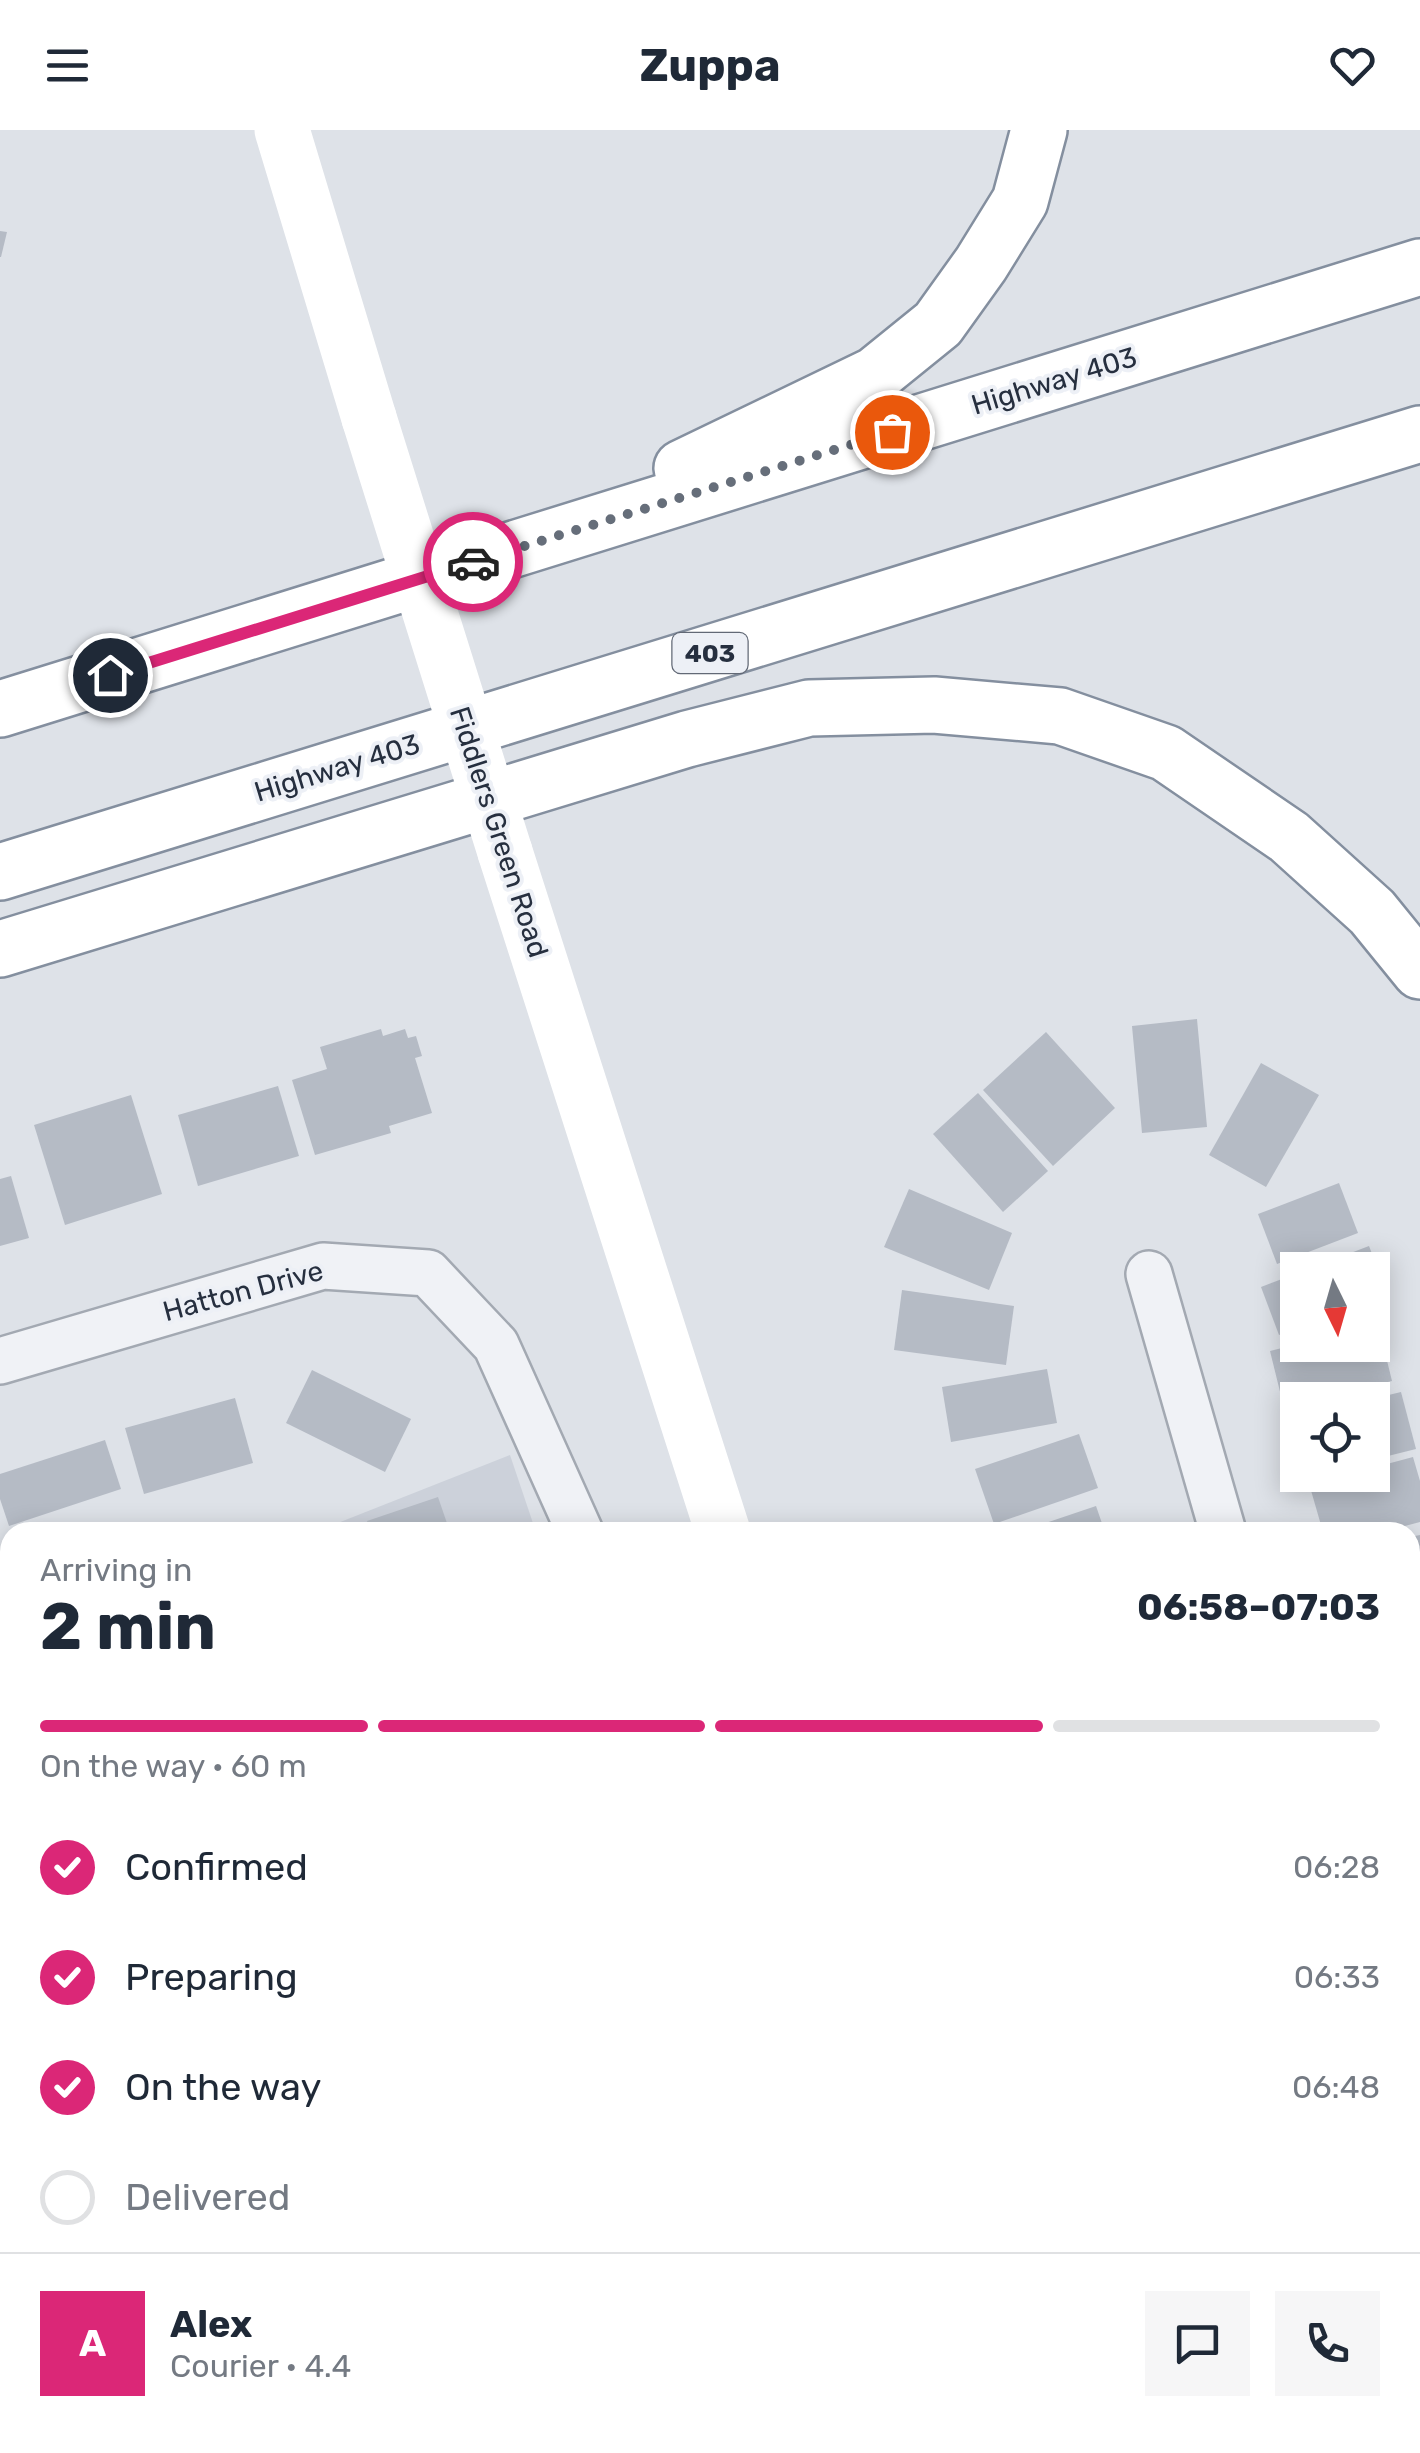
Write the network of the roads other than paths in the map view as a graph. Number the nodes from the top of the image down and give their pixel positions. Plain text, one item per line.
1 (282, 130) edge
2 (1040, 130) edge
3 (1420, 267) edge
4 (1420, 434) edge
5 (515, 549) junction
6 (0, 709) edge
7 (0, 872) edge
8 (0, 949) edge
9 (1420, 972) edge
10 (1149, 1274) dead end
11 (0, 1361) edge
12 (576, 1522) edge
13 (720, 1522) edge
14 (1221, 1522) edge

1 - 13 main road, Fiddlers Green Road, bridge
2 - 5 main road
3 - 5 main road, Highway 403
4 - 7 main road, Highway 403 / 403
5 - 6 main road, Highway 403
8 - 9 main road
10 - 14 street
11 - 12 street, Hatton Drive

